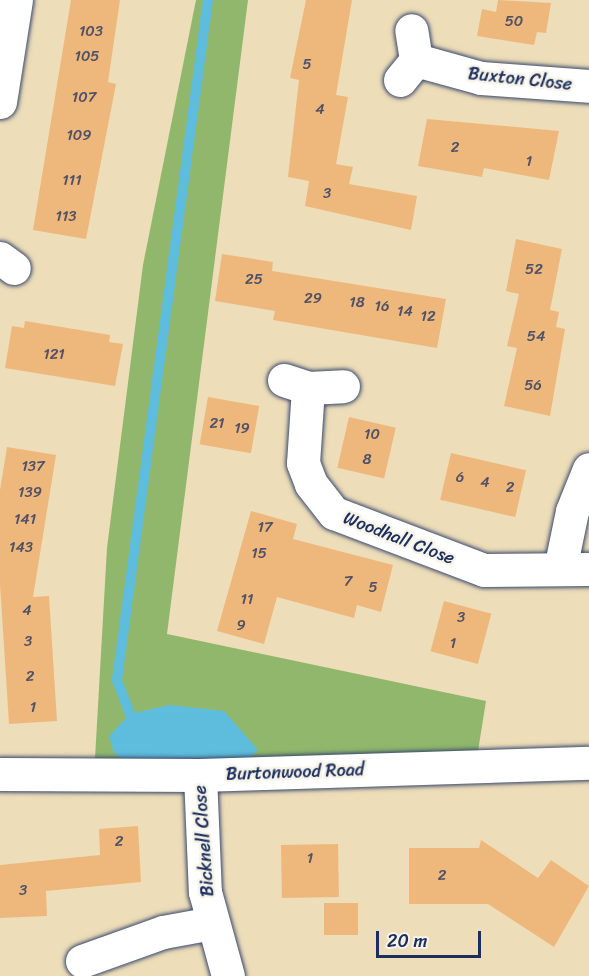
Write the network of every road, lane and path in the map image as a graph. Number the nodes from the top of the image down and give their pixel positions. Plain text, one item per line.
1 (16, 0) edge
2 (409, 56) dead end
3 (589, 86) edge
4 (589, 91) edge
5 (0, 102) edge
6 (589, 106) edge
7 (343, 386) dead end
8 (589, 469) edge
9 (575, 569) edge
10 (589, 763) edge
11 (0, 774) edge
12 (200, 775) junction
13 (212, 923) junction
14 (82, 961) dead end
15 (228, 976) edge

1 - 5 street
2 - 3 street, Buxton Close
4 - 6 street
7 - 9 street, Woodhall Close
8 - 9 street
10 - 12 street, Burtonwood Road
11 - 12 street, Burtonwood Road
12 - 13 street, Bicknell Close
13 - 14 street
13 - 15 street, Bicknell Close

